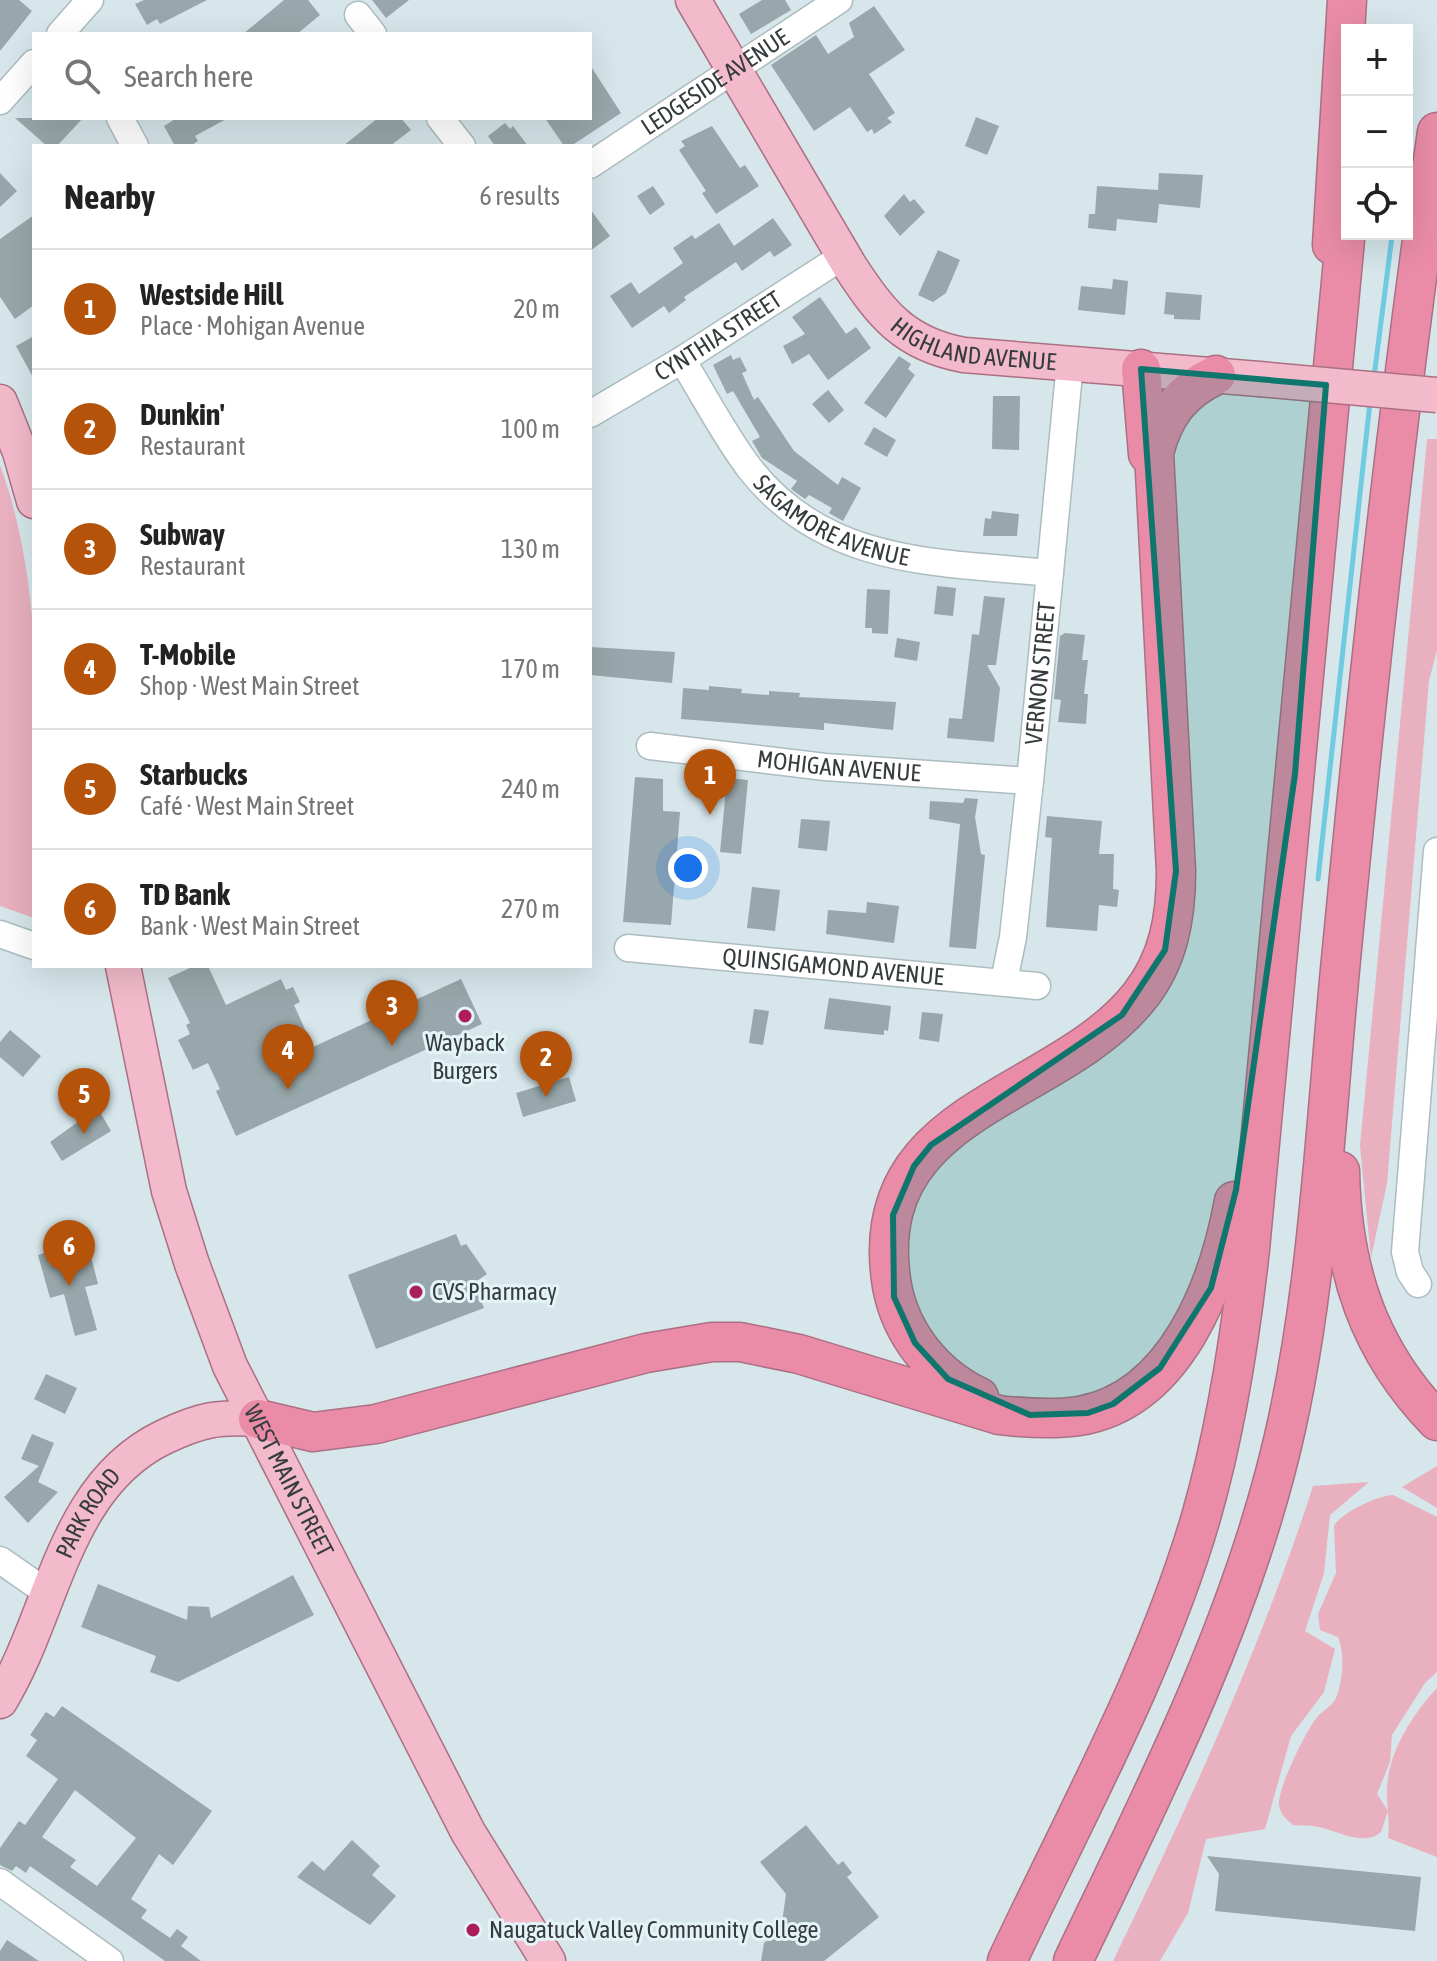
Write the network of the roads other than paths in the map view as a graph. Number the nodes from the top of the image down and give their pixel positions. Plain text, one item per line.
1 (90, 0) edge
2 (693, 0) edge
3 (839, 0) edge
4 (1347, 0) edge
5 (1372, 0) edge
6 (1369, 24) edge
7 (68, 31) edge
8 (32, 65) edge
9 (733, 68) junction
10 (0, 101) edge
11 (121, 120) edge
12 (442, 120) edge
13 (1437, 132) edge
14 (134, 144) edge
15 (460, 144) edge
16 (1437, 155) edge
17 (592, 164) edge
18 (1345, 240) edge
19 (1421, 243) junction
20 (843, 256) junction
21 (1437, 290) edge
22 (682, 360) junction
23 (1070, 363) junction
24 (1141, 369) junction
25 (1216, 375) junction
26 (1437, 395) edge
27 (0, 402) edge
28 (592, 413) edge
29 (1322, 487) junction
30 (1153, 489) junction
31 (32, 494) edge
32 (1386, 515) junction
33 (1050, 573) junction
34 (650, 746) dead end
35 (1295, 774) junction
36 (1030, 781) junction
37 (1437, 851) edge
38 (0, 934) edge
39 (32, 945) edge
40 (628, 948) dead end
41 (123, 968) edge
42 (1340, 970) junction
43 (1004, 981) junction
44 (1037, 986) dead end
45 (1418, 1284) dead end
46 (1078, 1416) junction
47 (258, 1419) junction
48 (1437, 1421) edge
49 (0, 1560) edge
50 (49, 1594) junction
51 (4, 1687) edge
52 (0, 1882) edge
53 (110, 1961) edge
54 (548, 1961) edge
55 (1007, 1961) edge
56 (1073, 1961) edge

1 - 7 street
2 - 9 main road, HIGHLAND AVENUE
3 - 9 street, LEDGESIDE AVENUE
4 - 29 highway
5 - 6 highway
8 - 10 street
9 - 17 street, LEDGESIDE AVENUE
9 - 20 main road, HIGHLAND AVENUE
11 - 14 street
12 - 15 street
13 - 19 highway
16 - 19 highway
18 - 29 highway
19 - 32 highway
20 - 22 street, CYNTHIA STREET
20 - 23 main road, HIGHLAND AVENUE
21 - 32 highway
22 - 28 street, CYNTHIA STREET
22 - 33 street, SAGAMORE AVENUE
23 - 24 main road, HIGHLAND AVENUE
23 - 33 street, VERNON STREET
24 - 25 main road, HIGHLAND AVENUE
24 - 30 highway
25 - 26 main road, HIGHLAND AVENUE, bridge
25 - 30 highway
27 - 31 main road
29 - 35 highway
30 - 46 highway
32 - 42 highway
33 - 36 street, VERNON STREET
34 - 36 street, MOHIGAN AVENUE
35 - 46 highway
35 - 55 highway
36 - 43 street, VERNON STREET
37 - 45 street
38 - 39 street
40 - 43 street, QUINSIGAMOND AVENUE
41 - 47 main road, WEST MAIN STREET
42 - 48 highway
42 - 56 highway
43 - 44 street, QUINSIGAMOND AVENUE
46 - 47 highway
47 - 50 main road, PARK ROAD
47 - 54 main road, WEST MAIN STREET
49 - 50 street
50 - 51 main road, PARK ROAD
52 - 53 street

